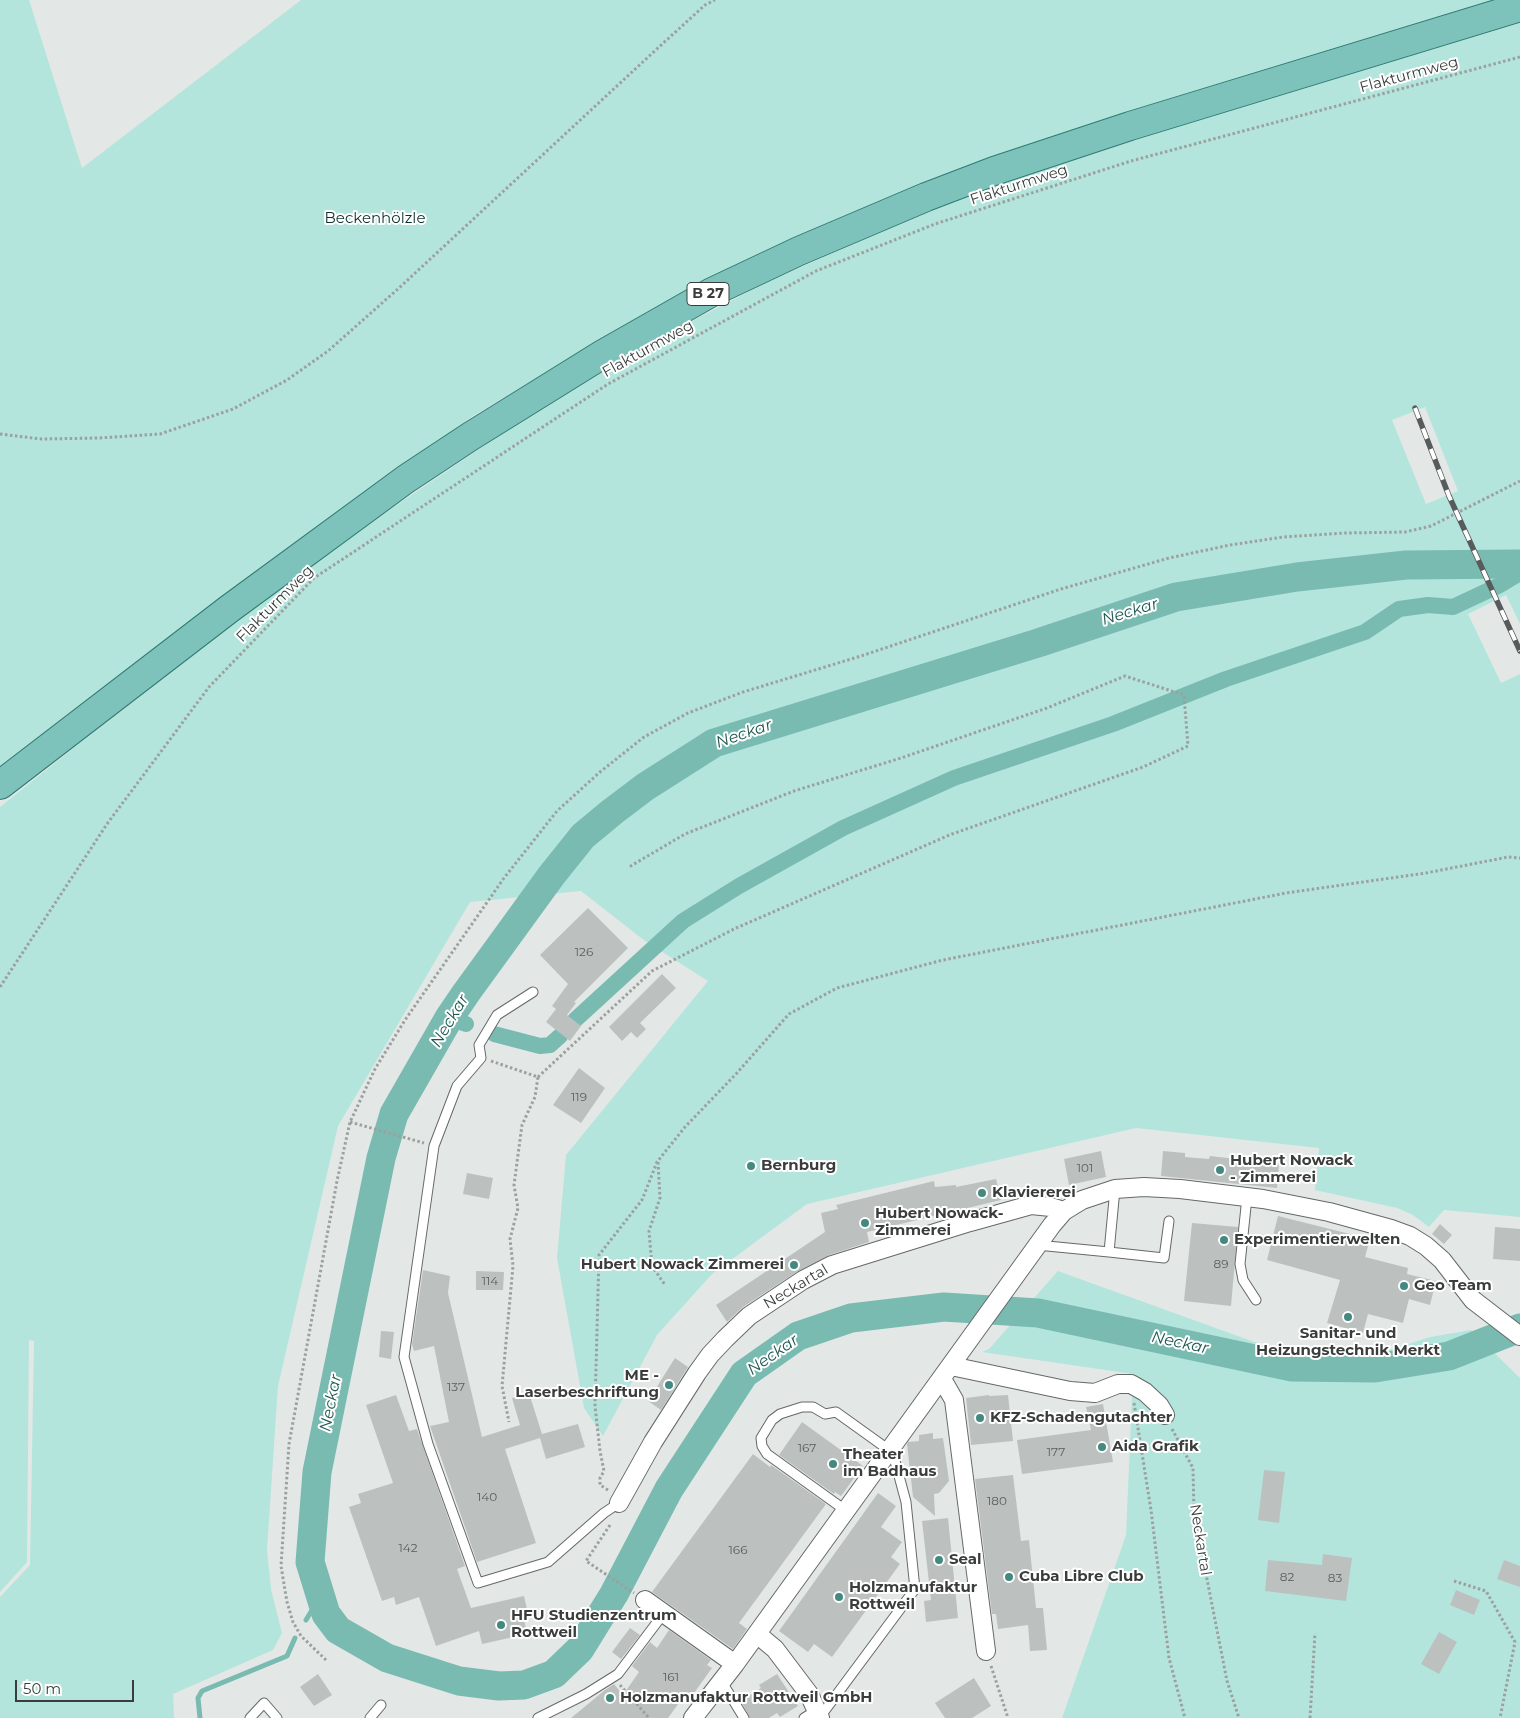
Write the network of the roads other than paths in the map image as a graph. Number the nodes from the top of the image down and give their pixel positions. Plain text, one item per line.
1 (1520, 7) edge
2 (0, 785) edge
3 (533, 992) dead end
4 (1115, 1189) junction
5 (1248, 1197) junction
6 (1064, 1211) junction
7 (1168, 1221) dead end
8 (1037, 1245) junction
9 (1109, 1252) junction
10 (1256, 1300) dead end
11 (1520, 1336) edge
12 (952, 1365) junction
13 (1165, 1415) road end
14 (889, 1450) junction
15 (621, 1500) joint
16 (845, 1510) junction
17 (645, 1600) road end
18 (664, 1613) junction
19 (757, 1634) junction
20 (986, 1651) road end
21 (735, 1664) junction
22 (722, 1682) junction
23 (381, 1705) dead end
24 (815, 1716) edge
25 (250, 1718) edge
26 (277, 1718) edge
27 (370, 1718) edge
28 (538, 1718) edge
29 (693, 1718) edge
30 (744, 1718) edge

1 - 2 main road, B 27
3 - 15 lane
4 - 5 street
4 - 6 street
4 - 9 lane
5 - 10 lane
5 - 11 street
6 - 8 street
6 - 15 street, Neckartal
7 - 9 lane
8 - 9 lane
8 - 12 street
12 - 13 street
12 - 14 street
12 - 20 street
14 - 16 street
14 - 16 lane
14 - 24 lane
16 - 19 street
17 - 18 street
18 - 21 street
18 - 28 lane
19 - 21 street
19 - 24 street
21 - 22 street
22 - 29 street
22 - 30 lane
23 - 27 lane
25 - 26 lane

